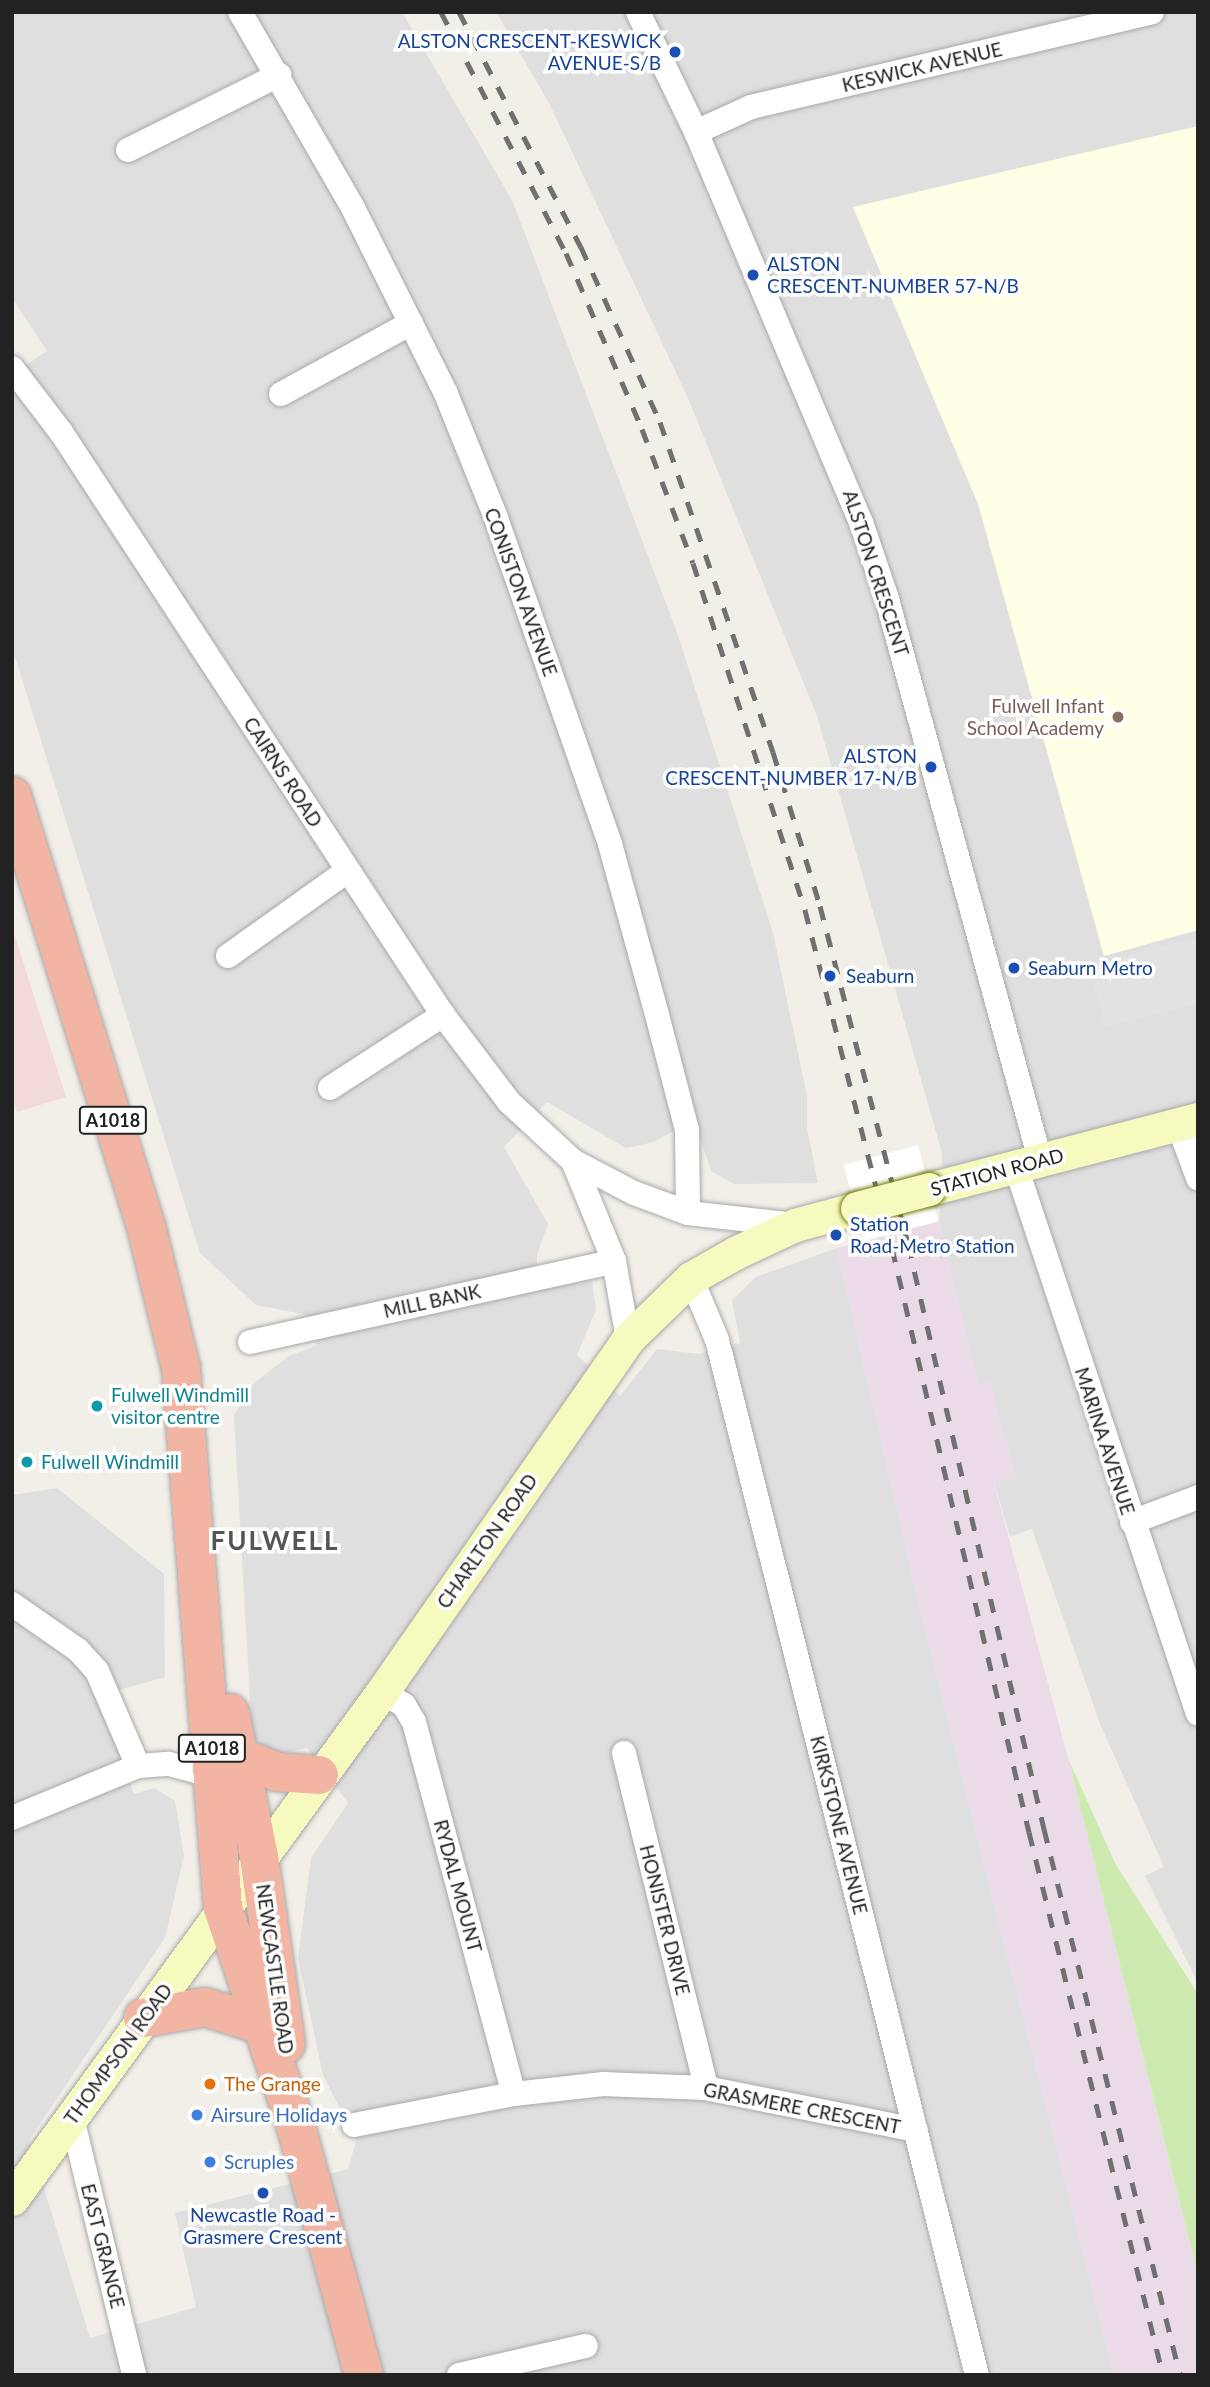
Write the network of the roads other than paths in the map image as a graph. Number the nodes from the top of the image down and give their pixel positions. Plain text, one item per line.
1 (240, 12) edge
2 (638, 12) edge
3 (1152, 12) edge
4 (278, 75) junction
5 (695, 132) junction
6 (128, 150) dead end
7 (411, 323) junction
8 (12, 368) edge
9 (281, 394) dead end
10 (12, 796) edge
11 (347, 871) junction
12 (228, 956) dead end
13 (443, 1015) junction
14 (330, 1088) dead end
15 (1188, 1121) edge
16 (573, 1161) junction
17 (1028, 1163) junction
18 (1198, 1178) edge
19 (688, 1213) junction
20 (795, 1225) junction
21 (614, 1261) junction
22 (691, 1278) junction
23 (628, 1339) junction
24 (250, 1342) dead end
25 (1198, 1497) edge
26 (1132, 1522) junction
27 (12, 1604) edge
28 (382, 1692) junction
29 (1196, 1703) edge
30 (624, 1753) dead end
31 (138, 1766) junction
32 (226, 1766) junction
33 (319, 1775) junction
34 (12, 1818) edge
35 (259, 1857) junction
36 (223, 1908) junction
37 (143, 2018) junction
38 (262, 2025) junction
39 (706, 2088) junction
40 (514, 2094) junction
41 (72, 2118) junction
42 (295, 2123) junction
43 (354, 2125) dead end
44 (916, 2130) junction
45 (12, 2199) edge
46 (586, 2346) dead end
47 (134, 2375) edge
48 (364, 2375) edge
49 (459, 2375) edge
50 (977, 2375) edge

1 - 4 street, CONISTON AVENUE
2 - 5 street, ALSTON CRESCENT
3 - 5 street, KESWICK AVENUE
4 - 6 street
4 - 7 street, CONISTON AVENUE
5 - 17 street, ALSTON CRESCENT
7 - 9 street
7 - 19 street, CONISTON AVENUE
8 - 11 street, CAIRNS ROAD
10 - 32 highway, A1018
11 - 12 street
11 - 13 street, CAIRNS ROAD
13 - 14 street
13 - 16 street, CAIRNS ROAD
15 - 17 main road, STATION ROAD
15 - 18 street
16 - 19 street, CAIRNS ROAD
16 - 21 street, CAIRNS ROAD
17 - 20 main road, STATION ROAD, bridge
17 - 26 street, MARINA AVENUE
19 - 20 street, CAIRNS ROAD
20 - 22 main road, CHARLTON ROAD
21 - 23 street, CAIRNS ROAD
21 - 24 street, MILL BANK
22 - 23 main road, CHARLTON ROAD
22 - 44 street, KIRKSTONE AVENUE
23 - 28 main road, CHARLTON ROAD
25 - 26 street
26 - 29 street, MARINA AVENUE
27 - 31 street
28 - 33 main road, CHARLTON ROAD
28 - 40 street, RYDAL MOUNT
30 - 39 street, HONISTER DRIVE
31 - 32 street
31 - 34 street
32 - 33 highway
32 - 35 highway, A1018
32 - 36 highway, A1018
33 - 35 main road, CHARLTON ROAD
35 - 36 main road, CHARLTON ROAD
35 - 42 highway, NEWCASTLE ROAD / A1018
36 - 37 main road, THOMPSON ROAD
36 - 38 highway, NEWCASTLE ROAD / A1018
37 - 38 highway
37 - 41 main road, THOMPSON ROAD
38 - 42 highway, NEWCASTLE ROAD / A1018
39 - 40 street, GRASMERE CRESCENT
39 - 44 street, GRASMERE CRESCENT
40 - 43 street, GRASMERE CRESCENT
41 - 45 main road, THOMPSON ROAD
41 - 47 street, EAST GRANGE
42 - 48 highway, NEWCASTLE ROAD / A1018
44 - 50 street, KIRKSTONE AVENUE
46 - 49 street

